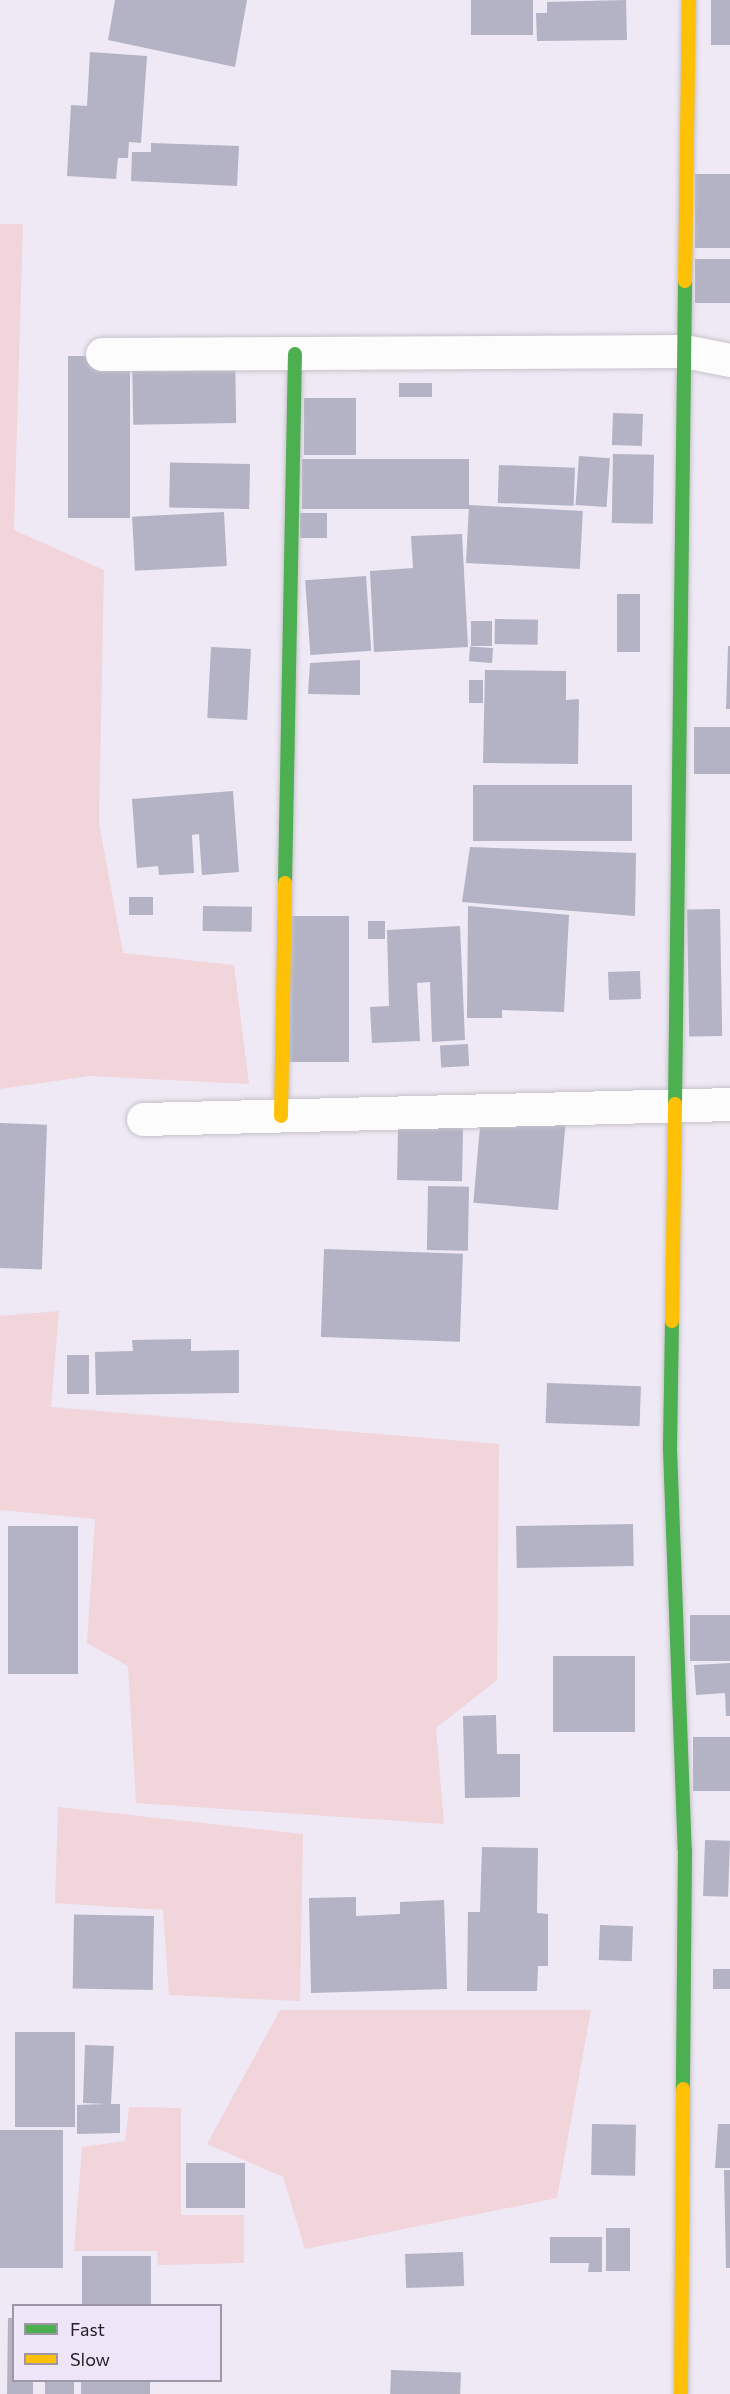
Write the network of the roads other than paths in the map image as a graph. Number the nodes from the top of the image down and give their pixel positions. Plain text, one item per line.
1 (689, 0) edge
2 (684, 351) junction
3 (102, 354) dead end
4 (295, 354) junction
5 (730, 360) edge
6 (730, 1104) edge
7 (676, 1105) junction
8 (281, 1116) junction
9 (143, 1119) dead end
10 (681, 2394) edge

1 - 2 street
2 - 4 street
2 - 5 street
2 - 7 street
3 - 4 street
4 - 8 street
6 - 7 street
7 - 8 street
7 - 10 street
8 - 9 street

